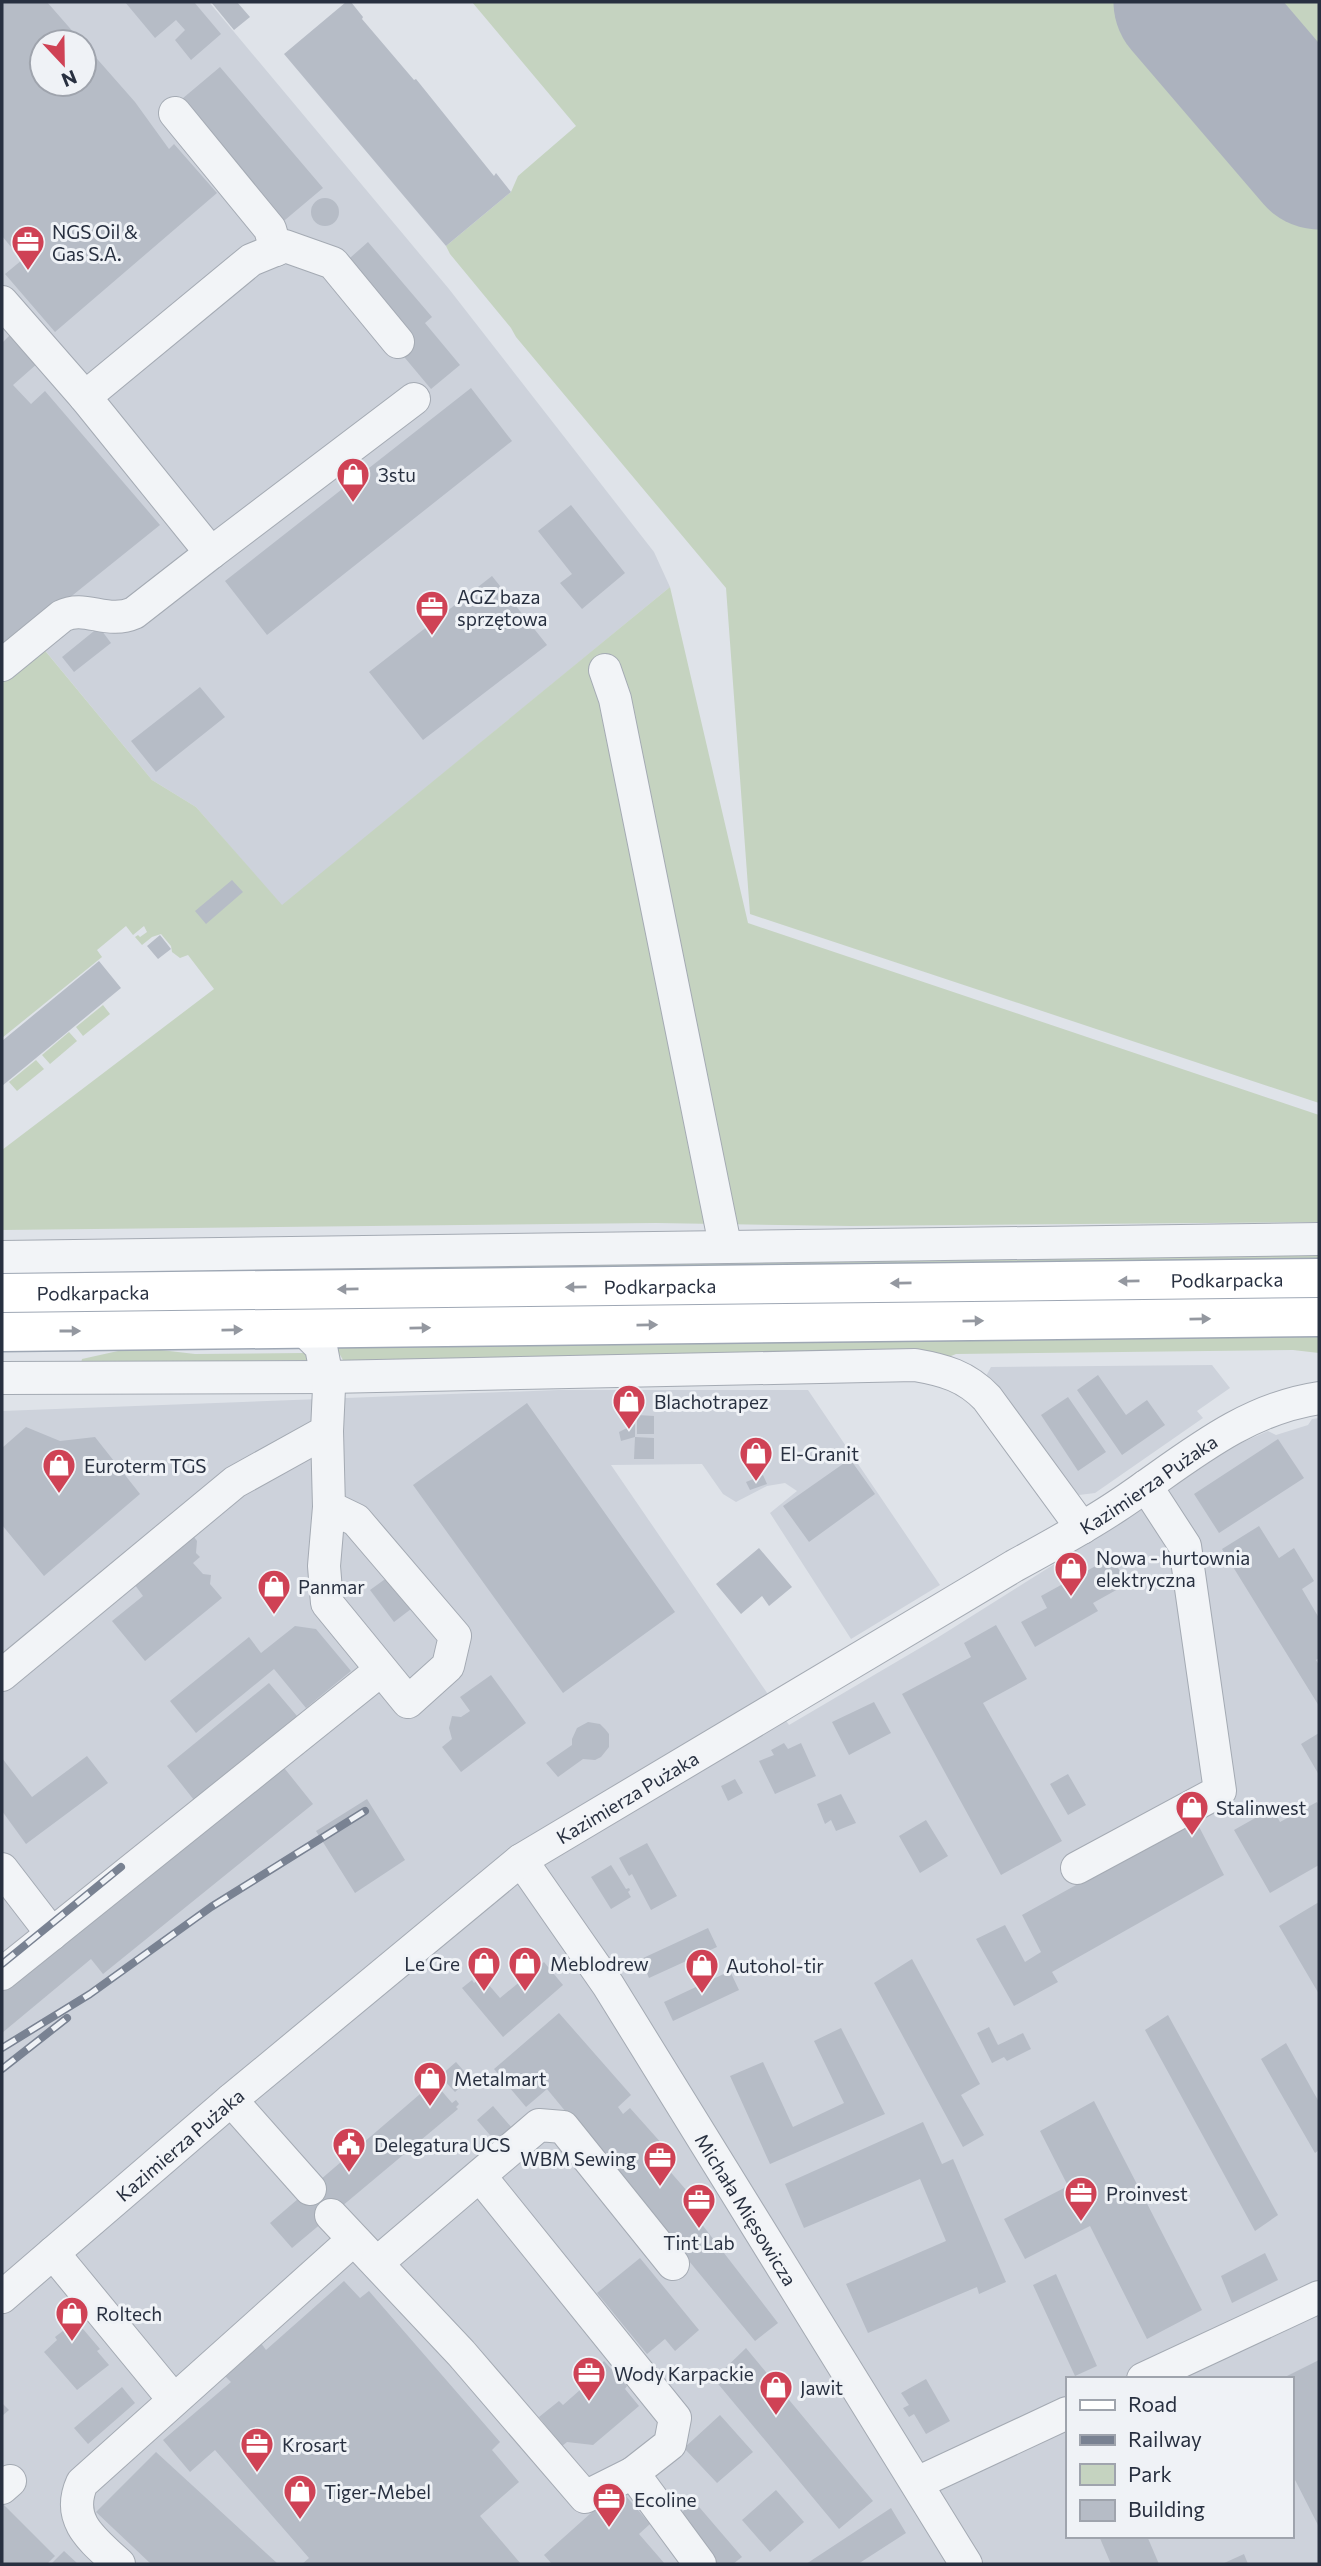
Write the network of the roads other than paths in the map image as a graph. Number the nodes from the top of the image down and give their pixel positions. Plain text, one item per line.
1 (175, 113) dead end
2 (276, 250) junction
3 (2, 302) edge
4 (398, 342) dead end
5 (85, 397) junction
6 (414, 398) dead end
7 (211, 553) junction
8 (2, 665) edge
9 (605, 670) dead end
10 (1319, 1239) edge
11 (725, 1245) junction
12 (2, 1257) edge
13 (1319, 1278) edge
14 (2, 1293) edge
15 (1319, 1317) edge
16 (303, 1329) junction
17 (2, 1332) edge
18 (328, 1377) junction
19 (2, 1378) edge
20 (1319, 1398) edge
21 (327, 1431) junction
22 (1146, 1486) junction
23 (329, 1507) junction
24 (1082, 1528) junction
25 (381, 1670) junction
26 (2, 1675) edge
27 (520, 1860) junction
28 (1077, 1868) dead end
29 (2, 1869) edge
30 (52, 1934) junction
31 (2, 1974) edge
32 (231, 2100) junction
33 (480, 2176) junction
34 (310, 2189) dead end
35 (331, 2215) dead end
36 (353, 2240) junction
37 (53, 2253) junction
38 (377, 2263) junction
39 (673, 2264) dead end
40 (2, 2297) edge
41 (1319, 2297) edge
42 (1147, 2377) edge
43 (174, 2400) junction
44 (1066, 2413) edge
45 (633, 2473) junction
46 (916, 2483) junction
47 (119, 2564) edge
48 (700, 2564) edge
49 (966, 2564) edge

1 - 2 street
2 - 4 street
2 - 5 street
3 - 5 street
5 - 7 street
6 - 7 street
7 - 8 street
9 - 11 street
10 - 11 street
11 - 12 street
13 -> 14 main road, Podkarpacka
16 -> 15 main road, Podkarpacka
17 -> 16 main road, Podkarpacka
16 - 18 street
18 - 19 street
18 - 21 street
18 - 24 street
20 - 22 street, Kazimierza Pużaka
21 - 23 street
21 - 26 street
22 - 24 street, Kazimierza Pużaka
22 - 28 street
23 - 25 street
23 - 25 street
24 - 27 street, Kazimierza Pużaka
25 - 30 street
27 - 32 street, Kazimierza Pużaka
27 - 46 street, Michała Mięsowicza
29 - 30 street
30 - 31 street
32 - 34 street
32 - 37 street, Kazimierza Pużaka
33 - 38 street
33 - 39 street
33 - 45 street
35 - 36 street
36 - 38 street
36 - 43 street
37 - 40 street, Kazimierza Pużaka
37 - 43 street
38 - 45 street
41 - 42 street
43 - 47 street
44 - 46 street
45 - 48 street
46 - 49 street, Michała Mięsowicza

